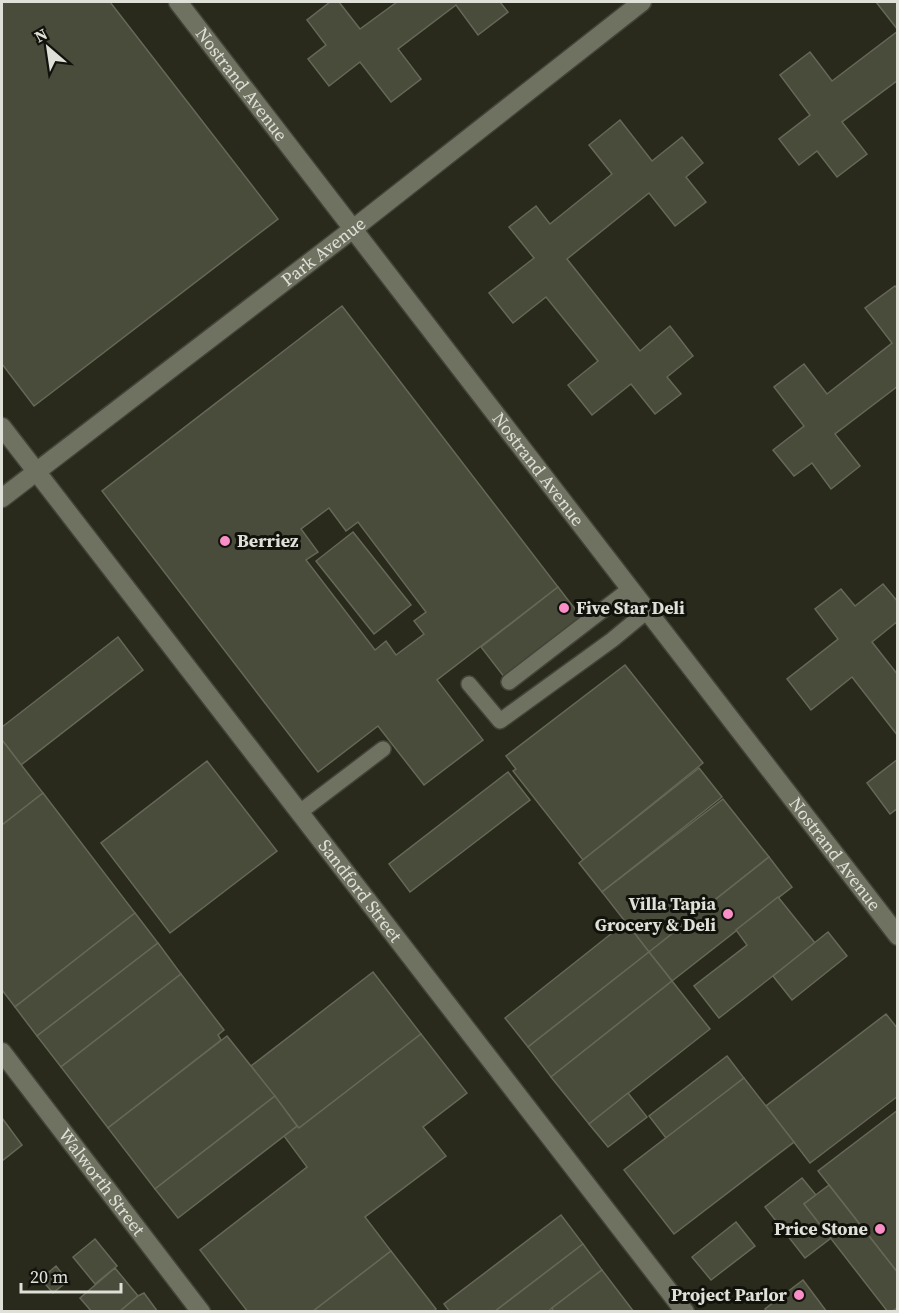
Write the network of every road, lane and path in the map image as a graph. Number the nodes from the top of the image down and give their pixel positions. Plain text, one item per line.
1 (178, 2) edge
2 (642, 2) edge
3 (353, 228) junction
4 (2, 426) edge
5 (37, 471) junction
6 (2, 498) edge
7 (630, 589) junction
8 (647, 611) junction
9 (508, 682) dead end
10 (469, 684) dead end
11 (383, 748) dead end
12 (300, 812) junction
13 (897, 936) edge
14 (2, 1052) edge
15 (201, 1311) edge
16 (685, 1311) edge

1 - 3 street, Nostrand Avenue
2 - 3 street, Park Avenue
3 - 5 street, Park Avenue
3 - 7 street, Nostrand Avenue
4 - 5 street, Sandford Street
5 - 6 street, Park Avenue
5 - 12 street, Sandford Street
7 - 8 street, Nostrand Avenue
7 - 9 lane
8 - 10 lane
8 - 13 street, Nostrand Avenue
11 - 12 lane
12 - 16 street, Sandford Street
14 - 15 street, Walworth Street

